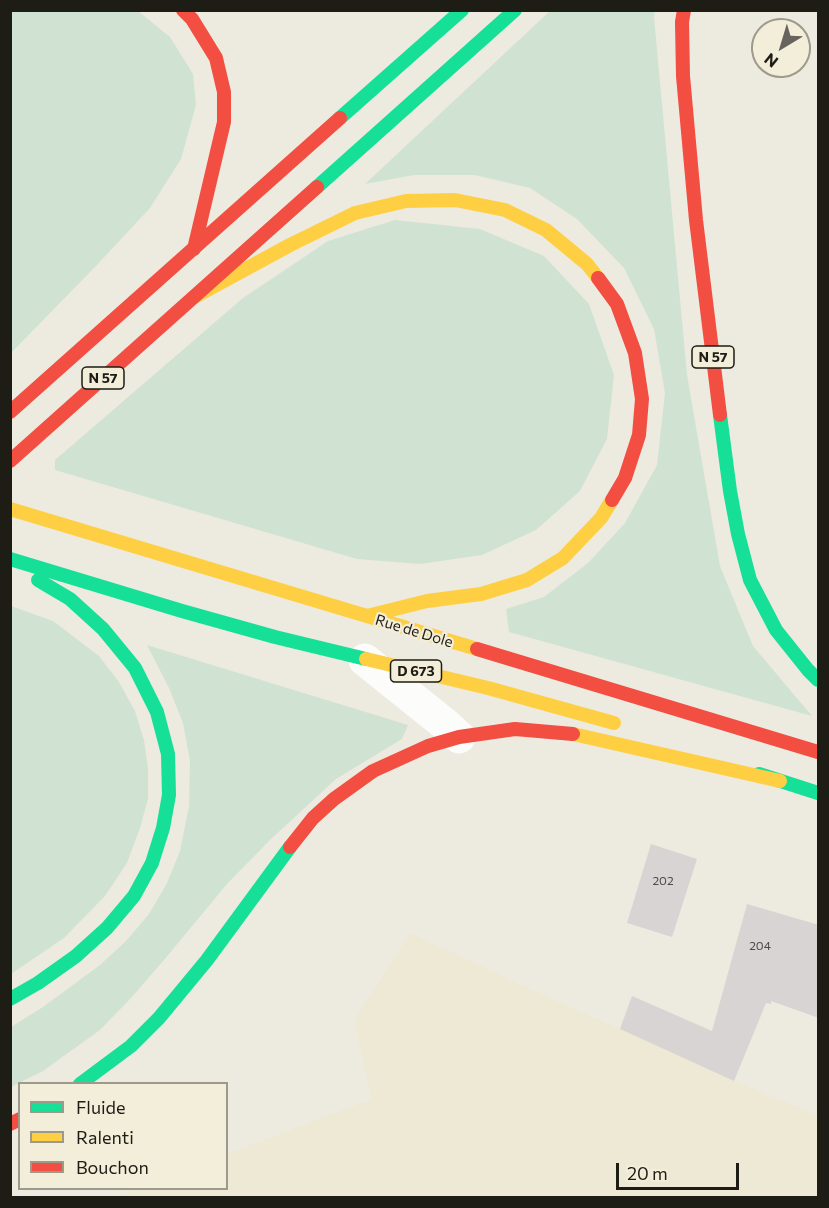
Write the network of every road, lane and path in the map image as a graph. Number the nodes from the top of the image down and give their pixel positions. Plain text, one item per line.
1 (183, 10) edge
2 (462, 10) edge
3 (515, 10) edge
4 (684, 10) edge
5 (194, 249) junction
6 (196, 296) junction
7 (10, 412) edge
8 (10, 460) edge
9 (15, 511) edge
10 (10, 561) edge
11 (367, 616) junction
12 (365, 660) junction
13 (819, 680) edge
14 (621, 725) dead end
15 (459, 737) junction
16 (667, 741) dead end
17 (819, 752) edge
18 (780, 781) junction
19 (819, 793) edge
20 (10, 999) edge
21 (81, 1082) edge

1 - 5 main road
2 - 5 main road, N 57
3 - 6 main road, N 57
4 - 13 main road, N 57
5 - 7 main road, N 57
6 - 8 main road, N 57
6 - 11 main road
9 - 11 main road, Rue de Dole / D 673
10 - 12 main road, D 673
10 - 20 main road
11 - 17 main road, Rue de Dole / D 673
12 - 14 main road, D 673
12 - 15 street
15 - 18 main road
15 - 21 main road
16 - 18 main road
18 - 19 main road

